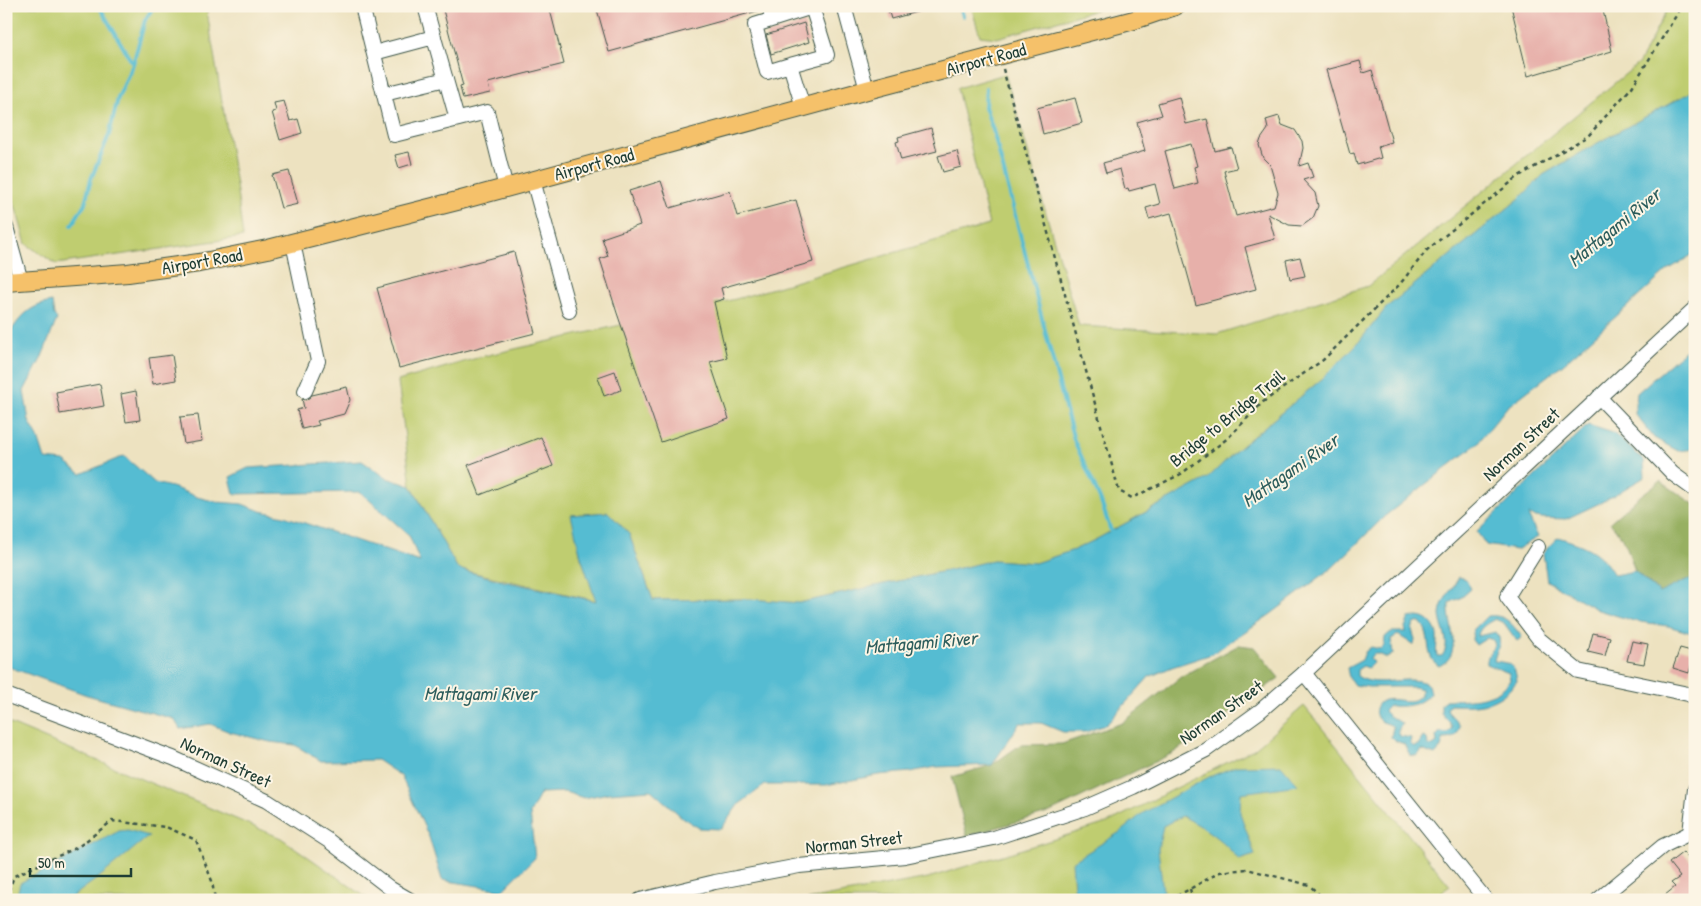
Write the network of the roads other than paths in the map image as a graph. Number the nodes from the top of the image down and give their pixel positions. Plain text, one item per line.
1 (362, 6) edge
2 (425, 6) edge
3 (844, 6) edge
4 (1175, 6) edge
5 (771, 13) edge
6 (434, 37) junction
7 (374, 53) junction
8 (790, 65) junction
9 (446, 79) junction
10 (867, 90) junction
11 (384, 94) junction
12 (803, 107) junction
13 (457, 119) junction
14 (533, 180) junction
15 (506, 188) junction
16 (6, 227) edge
17 (293, 243) junction
18 (14, 282) edge
19 (1695, 308) edge
20 (569, 311) dead end
21 (305, 391) dead end
22 (1599, 397) junction
23 (1695, 490) edge
24 (1538, 547) dead end
25 (1304, 673) junction
26 (6, 695) edge
27 (1695, 697) edge
28 (1695, 789) edge
29 (1692, 833) edge
30 (410, 900) edge
31 (640, 900) edge
32 (1486, 900) edge
33 (1598, 900) edge

1 - 7 street
2 - 6 street
3 - 10 street
4 - 10 main road, Airport Road
5 - 8 street
5 - 8 street
6 - 7 street
6 - 9 street
7 - 11 street
8 - 12 street
9 - 11 street
9 - 13 street
10 - 12 main road, Airport Road
11 - 13 street
12 - 14 main road, Airport Road
13 - 15 street
14 - 15 main road, Airport Road
14 - 20 street
15 - 17 main road, Airport Road
16 - 18 street
17 - 18 main road, Airport Road
17 - 21 street
19 - 22 street, Norman Street
22 - 23 street
22 - 25 street, Norman Street
24 - 27 street
25 - 31 street, Norman Street
25 - 32 street
26 - 30 street, Norman Street
28 - 29 street
29 - 33 street

